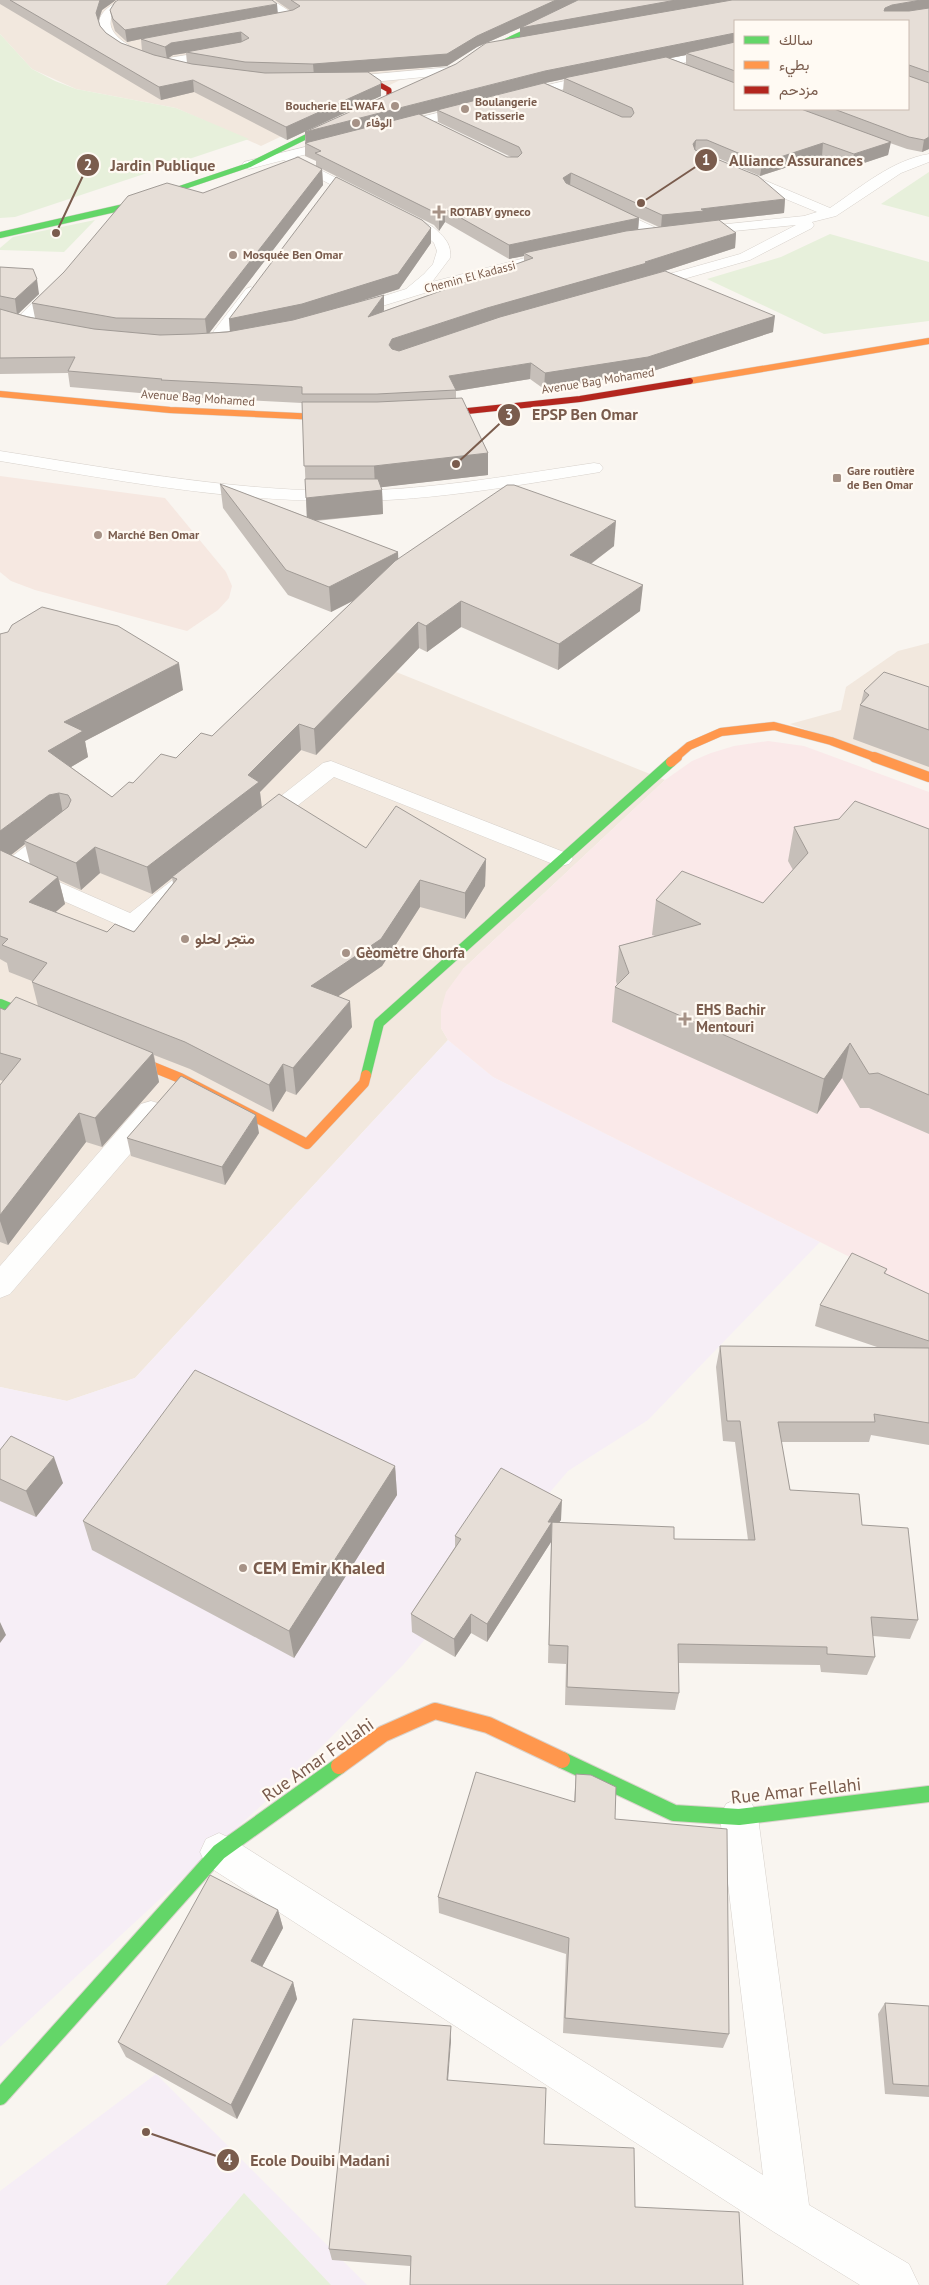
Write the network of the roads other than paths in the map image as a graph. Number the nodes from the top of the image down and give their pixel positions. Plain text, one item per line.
1 (128, 0) edge
2 (264, 0) edge
3 (594, 0) edge
4 (274, 20) edge
5 (531, 42) edge
6 (144, 44) edge
7 (125, 48) junction
8 (734, 49) edge
9 (233, 51) edge
10 (482, 51) junction
11 (162, 63) junction
12 (665, 63) junction
13 (459, 66) junction
14 (192, 70) edge
15 (691, 73) edge
16 (371, 80) junction
17 (333, 82) edge
18 (416, 86) edge
19 (545, 89) junction
20 (563, 97) edge
21 (389, 98) edge
22 (506, 99) edge
23 (487, 104) edge
24 (345, 118) edge
25 (420, 121) junction
26 (437, 129) edge
27 (384, 131) edge
28 (357, 138) edge
29 (899, 153) dead end
30 (284, 157) junction
31 (923, 159) edge
32 (249, 165) junction
33 (726, 169) edge
34 (334, 182) junction
35 (323, 197) edge
36 (597, 205) edge
37 (124, 207) junction
38 (831, 214) junction
39 (106, 228) edge
40 (658, 234) junction
41 (0, 235) edge
42 (630, 239) edge
43 (568, 251) edge
44 (72, 270) edge
45 (259, 282) edge
46 (624, 291) edge
47 (410, 294) junction
48 (336, 316) edge
49 (35, 327) edge
50 (231, 341) edge
51 (929, 341) edge
52 (887, 348) junction
53 (929, 355) edge
54 (0, 394) edge
55 (418, 416) edge
56 (352, 418) edge
57 (0, 456) edge
58 (594, 468) dead end
59 (929, 777) edge
60 (64, 828) edge
61 (247, 834) edge
62 (561, 859) junction
63 (201, 870) edge
64 (0, 1005) edge
65 (55, 1026) edge
66 (109, 1049) edge
67 (180, 1078) junction
68 (0, 1286) edge
69 (929, 1794) edge
70 (739, 1817) junction
71 (219, 1852) junction
72 (0, 2097) edge
73 (789, 2217) junction
74 (897, 2285) edge

1 - 7 street
2 - 4 street
3 - 10 main road
5 - 10 street
6 - 7 street
7 - 11 street
8 - 12 street
9 - 11 street
10 - 13 main road
11 - 14 street
12 - 15 street
12 - 19 street
13 - 16 street
13 - 18 main road
16 - 17 street
16 - 21 main road
19 - 20 street
19 - 22 street
23 - 25 street
24 - 32 main road
25 - 26 street
25 - 27 street
28 - 30 street
29 - 31 street
30 - 32 street
30 - 34 street
31 - 38 street
32 - 37 main road
33 - 38 street
34 - 35 street
34 - 47 street
36 - 40 street
37 - 39 street
37 - 41 main road
38 - 40 street
38 - 46 street
40 - 42 street
43 - 47 street, Chemin El Kadassi
44 - 49 street
45 - 50 street
47 - 48 street, Chemin El Kadassi
51 - 52 main road, Avenue Bag Mohamed
52 - 53 main road
52 - 55 main road, Avenue Bag Mohamed
54 - 56 main road, Avenue Bag Mohamed
57 - 58 street
59 - 62 main road
60 - 63 street
61 - 62 street
62 - 67 main road
64 - 65 main road
66 - 67 main road
67 - 68 street
69 - 70 main road, Rue Amar Fellahi
70 - 71 main road, Rue Amar Fellahi
70 - 73 street
71 - 72 main road, Rue Amar Fellahi
71 - 73 street
73 - 74 street

